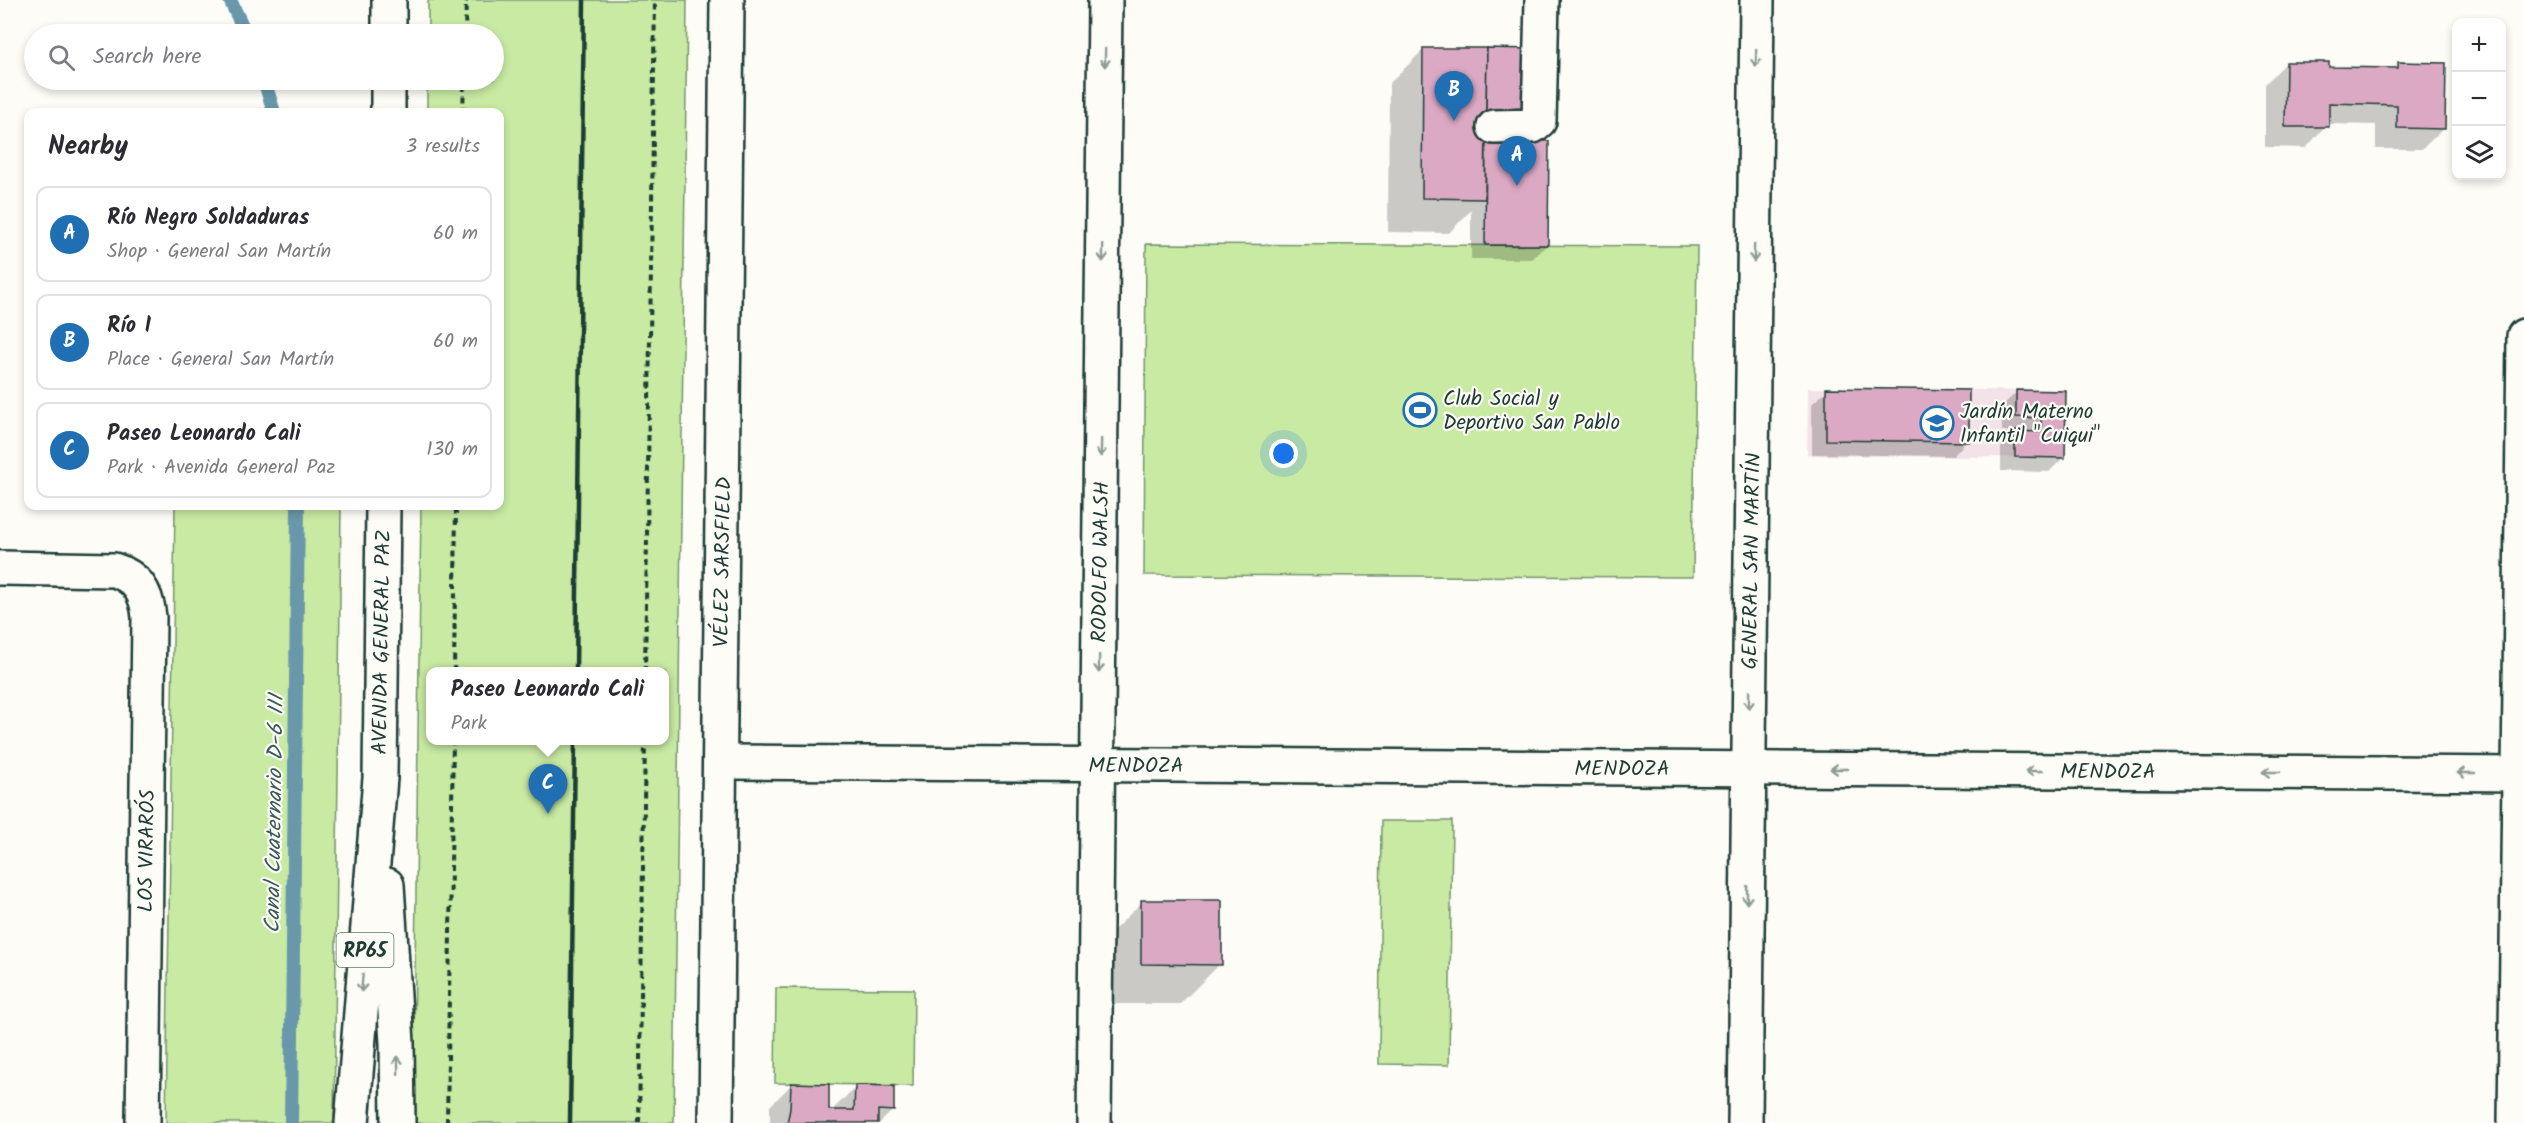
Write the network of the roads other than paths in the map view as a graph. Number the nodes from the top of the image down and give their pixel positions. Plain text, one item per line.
1 (389, 0) edge
2 (727, 0) edge
3 (1105, 0) edge
4 (1542, 0) edge
5 (1757, 0) edge
6 (389, 24) edge
7 (388, 90) edge
8 (388, 108) edge
9 (1494, 127) dead end
10 (2524, 336) edge
11 (383, 510) edge
12 (0, 568) edge
13 (720, 762) junction
14 (1098, 764) junction
15 (1749, 769) junction
16 (2522, 774) edge
17 (380, 778) junction
18 (143, 1123) edge
19 (352, 1123) edge
20 (398, 1123) edge
21 (716, 1123) edge
22 (1094, 1123) edge
23 (1745, 1123) edge
24 (2515, 1123) edge

1 - 6 street
2 - 13 street, VÉLEZ SARSFIELD
3 -> 14 street, RODOLFO WALSH
4 - 9 street
5 -> 15 street, GENERAL SAN MARTÍN
7 - 8 street
10 - 16 street
11 - 17 street, AVENIDA GENERAL PAZ / RP65
12 - 18 street, LOS VIRARÓS
13 - 14 street, MENDOZA
13 - 21 street, VÉLEZ SARSFIELD
14 - 15 street, MENDOZA
14 - 22 street, RODOLFO WALSH
16 -> 15 street, MENDOZA
15 -> 23 street, GENERAL SAN MARTÍN
16 - 24 street
17 -> 19 street, AVENIDA GENERAL PAZ / RP65
20 -> 17 street, AVENIDA GENERAL PAZ / RP65

